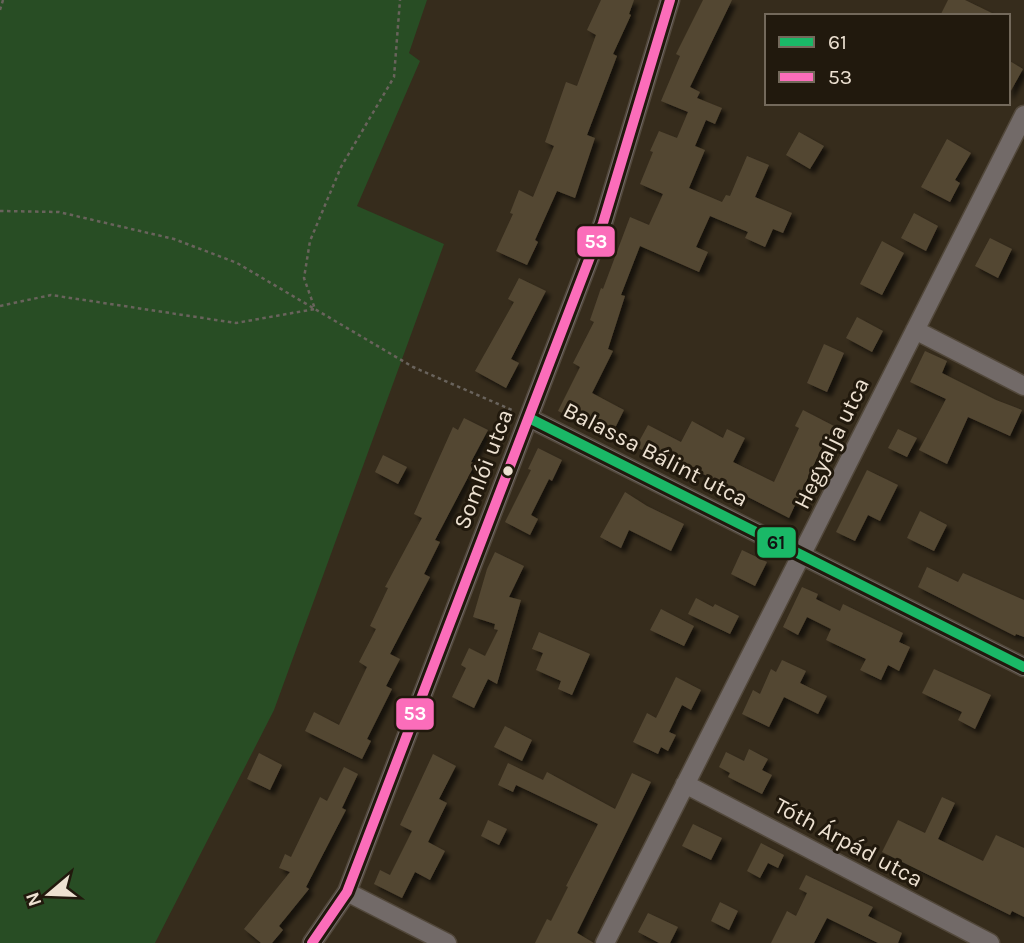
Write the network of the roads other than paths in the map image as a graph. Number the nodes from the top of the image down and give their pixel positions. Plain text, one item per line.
1 (670, 0) edge
2 (1024, 115) edge
3 (915, 330) junction
4 (1024, 386) edge
5 (529, 418) junction
6 (803, 556) junction
7 (1024, 667) edge
8 (685, 784) junction
9 (347, 892) junction
10 (312, 943) edge
11 (447, 943) edge
12 (606, 943) edge
13 (990, 943) edge

1 - 5 street, Somlói utca
2 - 3 street, Hegyalja utca
3 - 4 street
3 - 6 street, Hegyalja utca
5 - 6 street, Balassa Bálint utca
5 - 9 street, Somlói utca
6 - 7 street, Balassa Bálint utca
6 - 8 street, Hegyalja utca
8 - 12 street, Hegyalja utca
8 - 13 street, Tóth Árpád utca
9 - 10 street, Somlói utca
9 - 11 street

